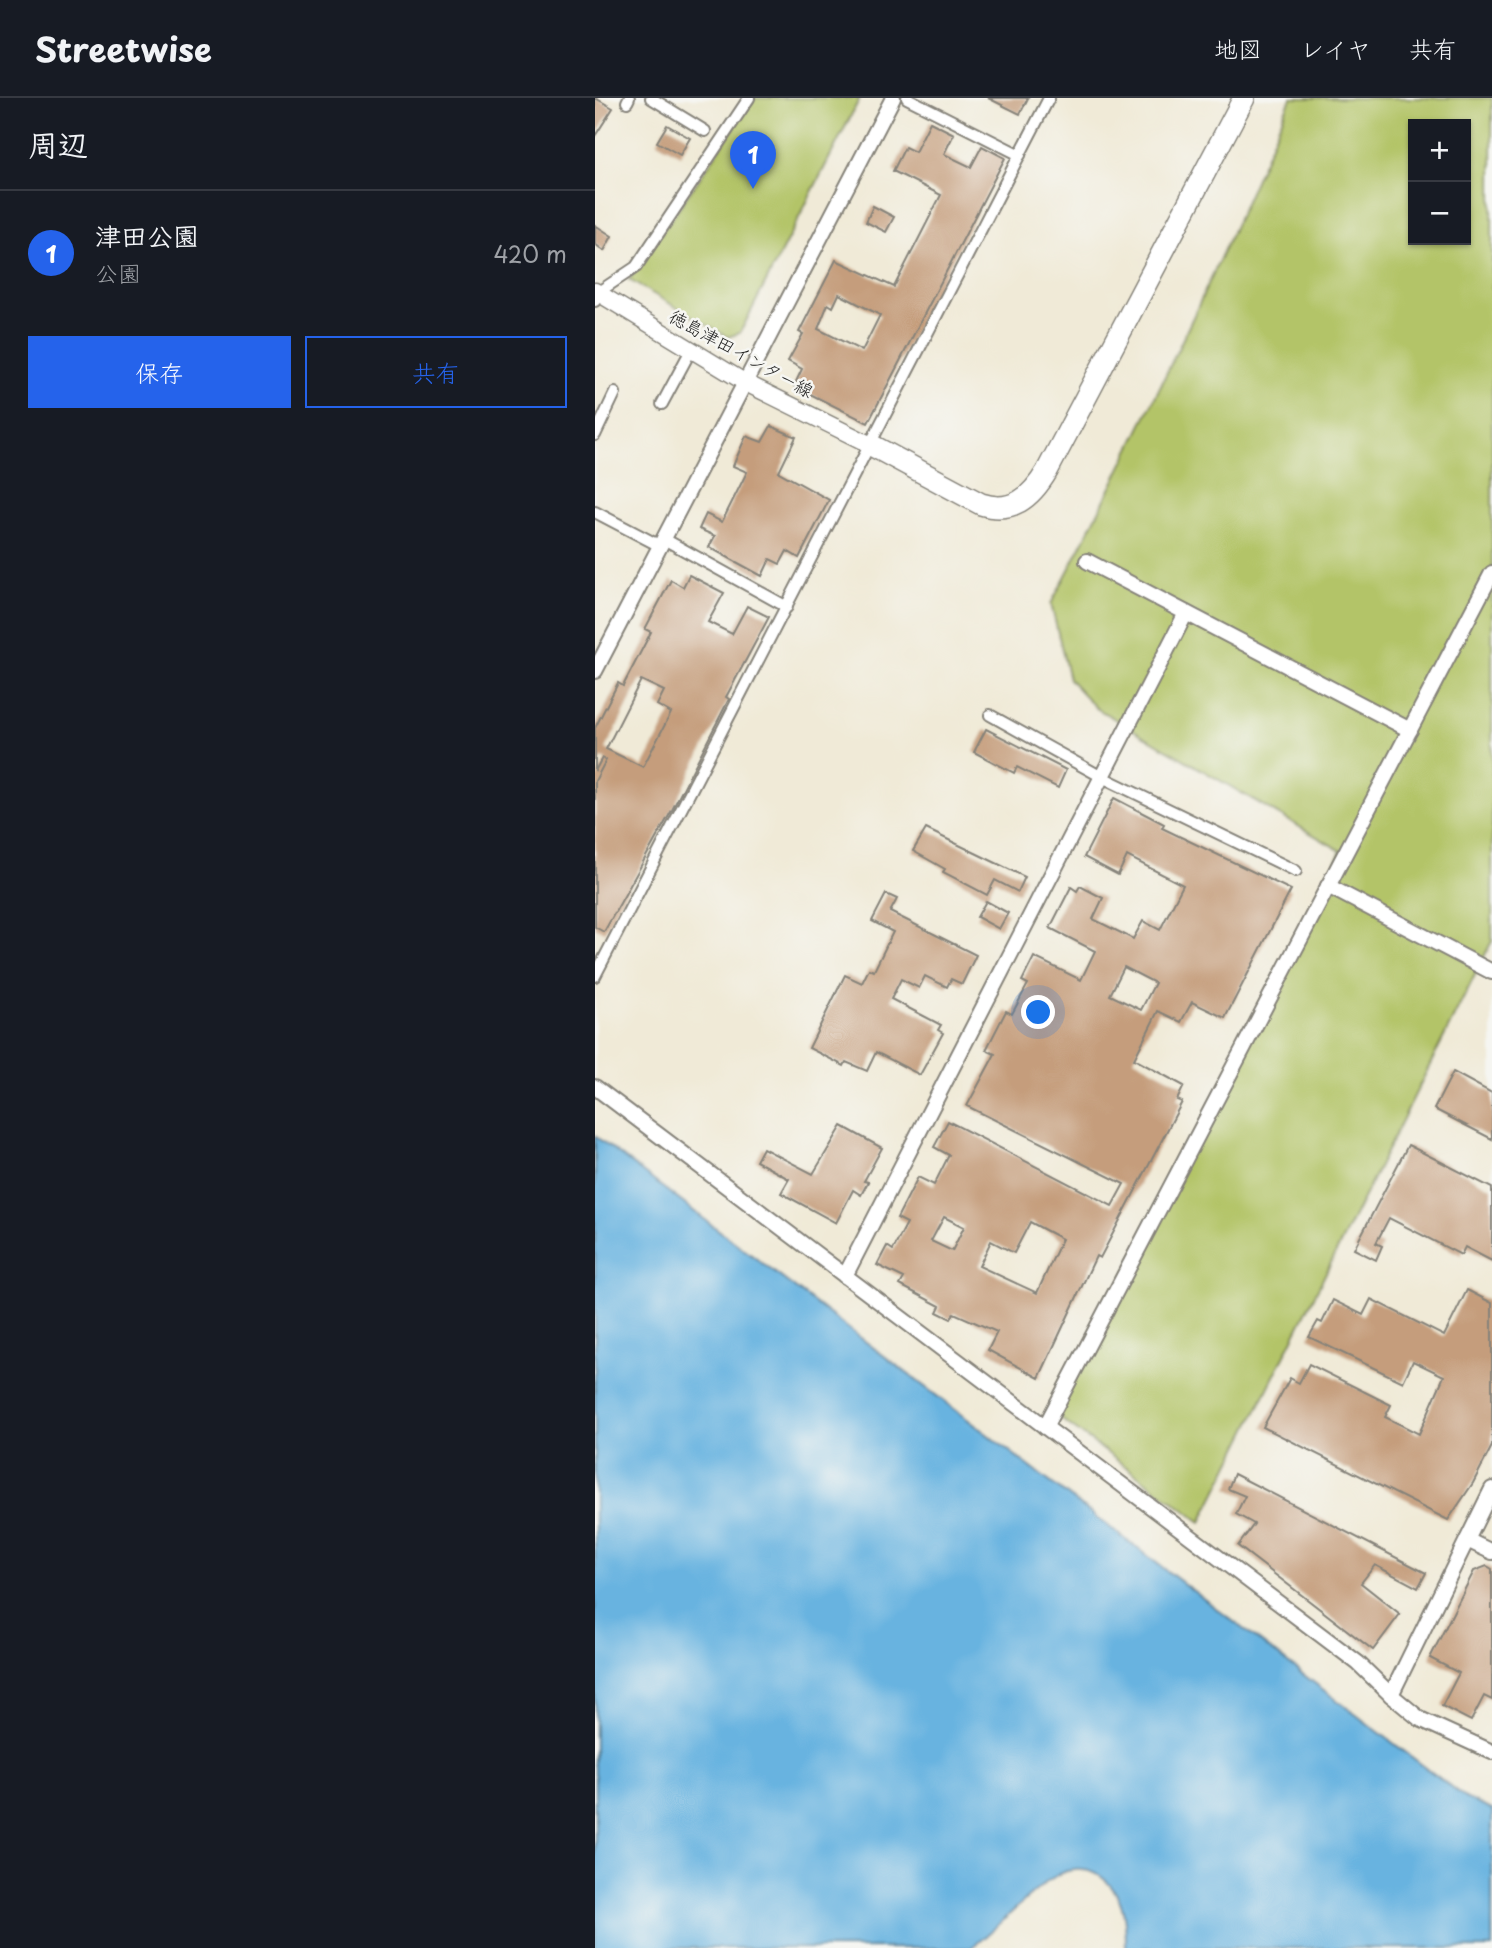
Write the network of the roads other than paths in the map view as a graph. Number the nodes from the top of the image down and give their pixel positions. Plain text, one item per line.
1 (651, 98) edge
2 (750, 98) edge
3 (893, 98) edge
4 (907, 98) edge
5 (1049, 98) edge
6 (1244, 98) edge
7 (705, 131) dead end
8 (1020, 155) junction
9 (596, 295) edge
10 (691, 350) junction
11 (746, 383) junction
12 (615, 393) dead end
13 (662, 404) dead end
14 (595, 435) edge
15 (871, 445) junction
16 (595, 512) edge
17 (662, 543) junction
18 (1087, 561) dead end
19 (1492, 573) edge
20 (787, 607) junction
21 (1186, 613) junction
22 (595, 671) edge
23 (990, 715) dead end
24 (1410, 730) junction
25 (1102, 777) junction
26 (1296, 871) dead end
27 (1328, 886) junction
28 (1492, 972) edge
29 (595, 976) edge
30 (595, 1087) edge
31 (845, 1276) junction
32 (1045, 1427) junction
33 (1492, 1489) edge
34 (1467, 1540) junction
35 (1492, 1552) edge
36 (1391, 1695) junction
37 (1492, 1752) edge

1 - 7 street
2 - 9 street
3 - 11 street
4 - 8 street
5 - 8 street
6 - 15 highway
8 - 15 street
9 - 10 main road, 徳島津田インター線
10 - 11 main road, 徳島津田インター線
10 - 13 street
11 - 15 main road, 徳島津田インター線
11 - 17 street
12 - 14 street
15 - 20 street
16 - 17 street
17 - 20 street
17 - 22 street
18 - 21 street
19 - 24 street
20 - 29 street
21 - 24 street
21 - 25 street
23 - 25 street
24 - 27 street
25 - 26 street
25 - 31 street
27 - 28 street
27 - 32 street
30 - 31 street
31 - 32 street
32 - 36 street
33 - 34 street
34 - 35 street
34 - 36 street
36 - 37 street

